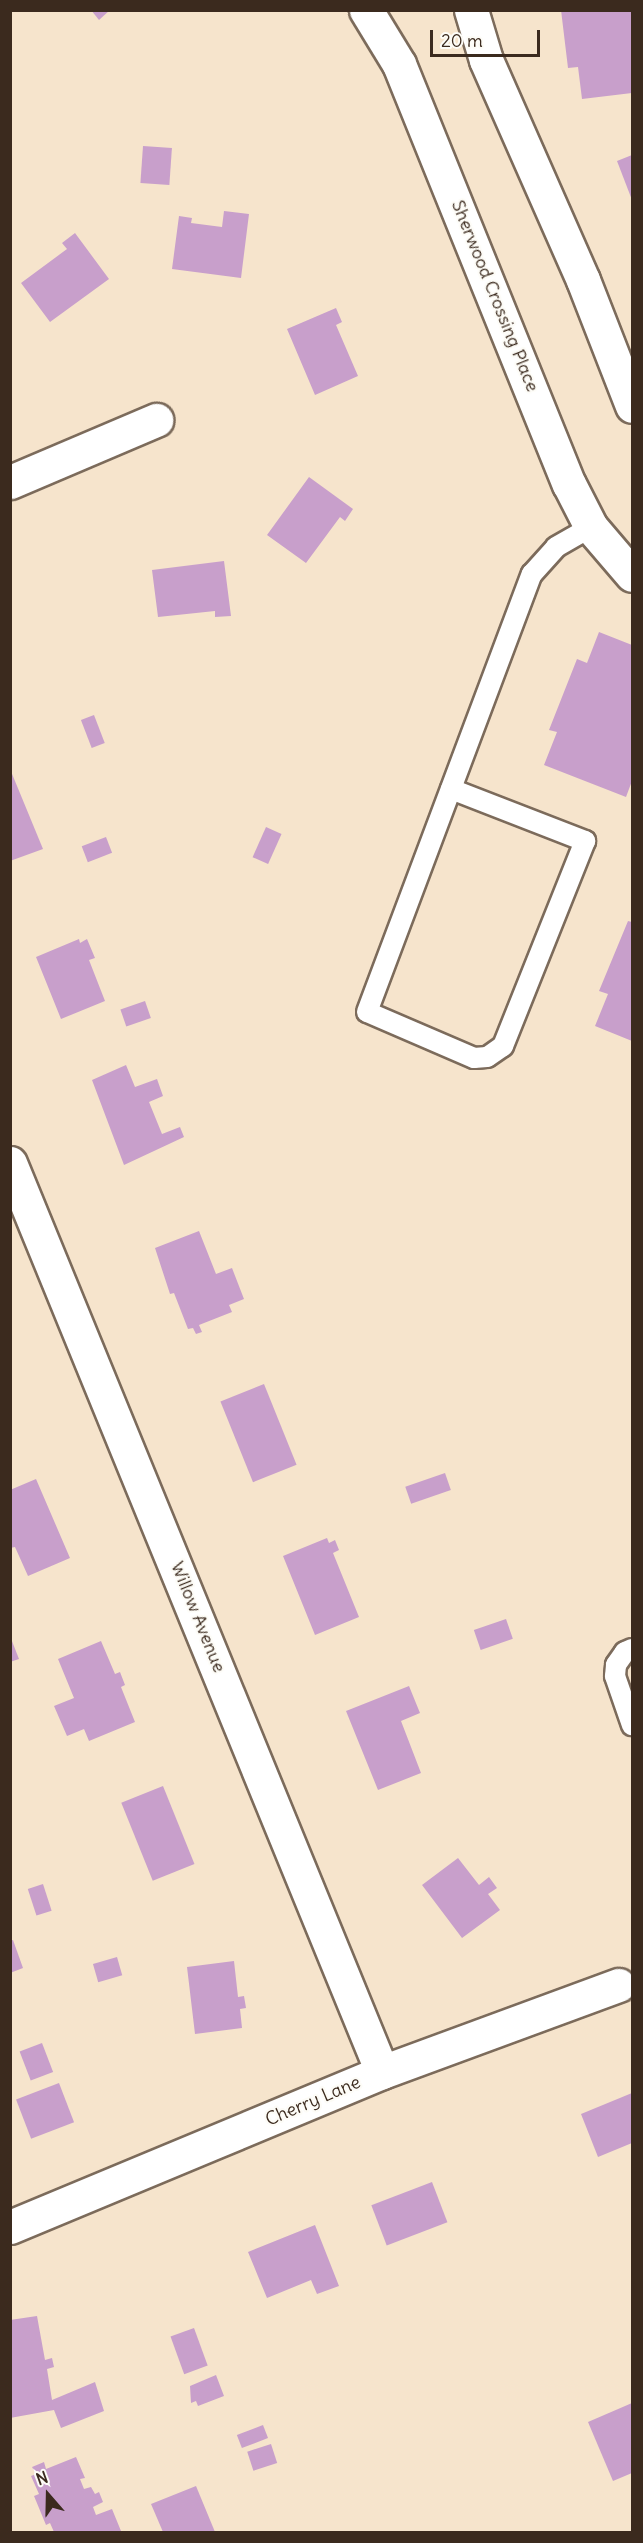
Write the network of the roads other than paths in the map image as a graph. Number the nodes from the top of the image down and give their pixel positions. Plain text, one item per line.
1 (366, 10) edge
2 (471, 10) edge
3 (633, 406) edge
4 (156, 420) dead end
5 (10, 482) edge
6 (591, 527) junction
7 (633, 575) edge
8 (451, 789) junction
9 (10, 1163) edge
10 (633, 1649) edge
11 (633, 1725) edge
12 (619, 1985) dead end
13 (382, 2072) junction
14 (10, 2227) edge

1 - 6 street, Sherwood Crossing Place
2 - 3 street
4 - 5 street
6 - 7 street, Sherwood Crossing Place
6 - 8 lane
8 - 8 lane
9 - 13 street, Willow Avenue
10 - 11 lane
12 - 13 street, Cherry Lane
13 - 14 street, Cherry Lane

